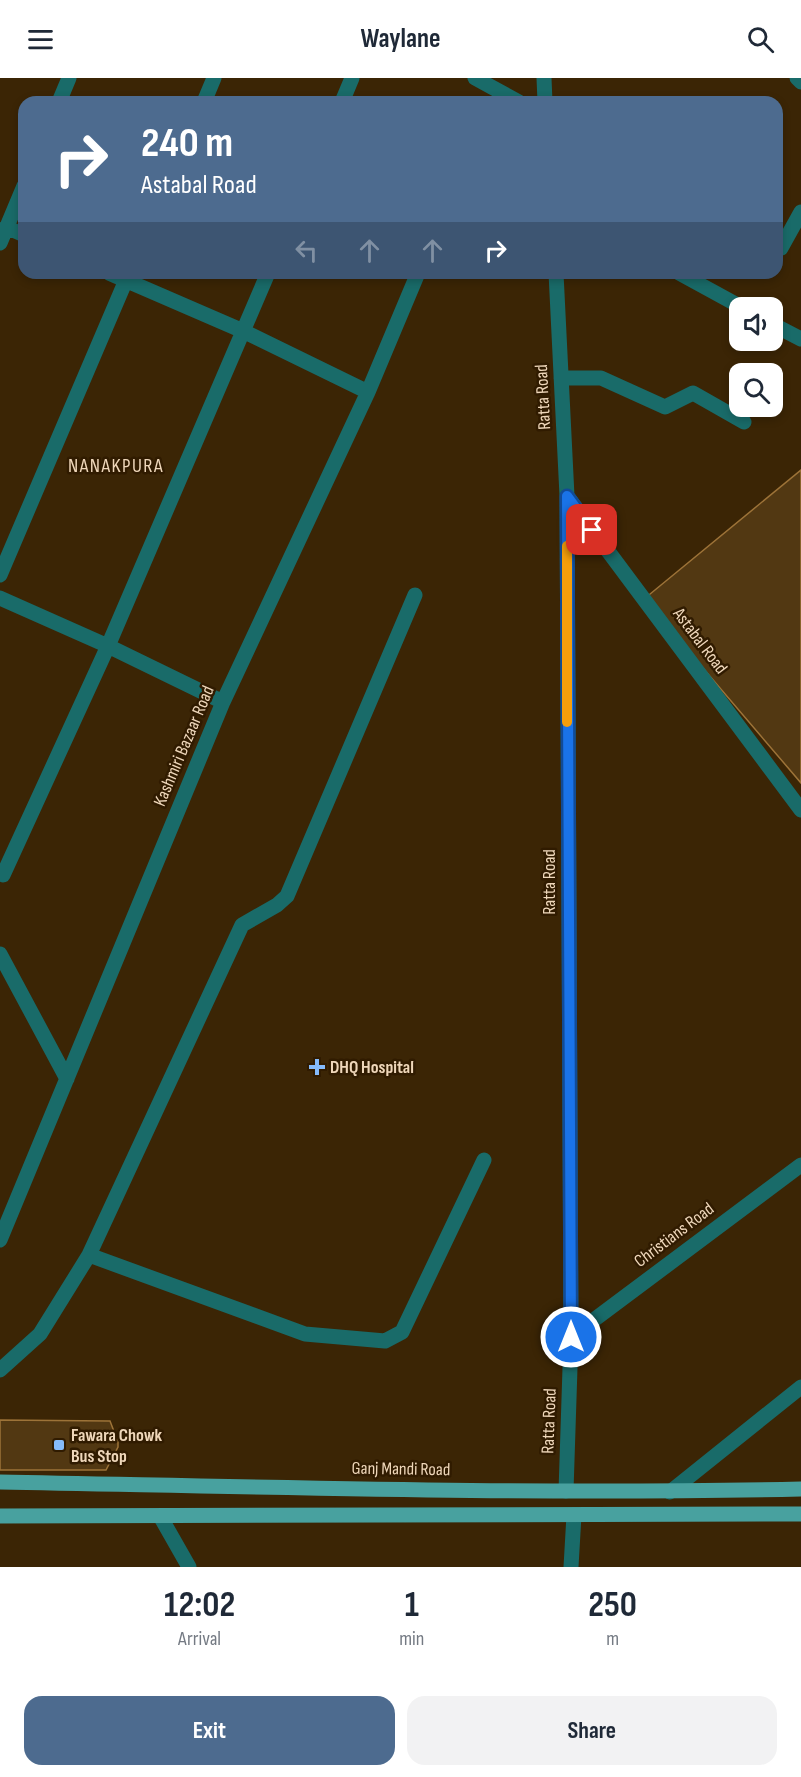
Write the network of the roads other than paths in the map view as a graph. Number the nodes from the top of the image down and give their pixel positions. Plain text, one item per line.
1 (69, 78) edge
2 (214, 78) edge
3 (352, 78) edge
4 (475, 78) edge
5 (544, 78) edge
6 (797, 78) edge
7 (801, 82) edge
8 (495, 90) edge
9 (62, 96) edge
10 (206, 96) edge
11 (344, 96) edge
12 (545, 96) edge
13 (18, 200) edge
14 (801, 212) edge
15 (6, 227) junction
16 (18, 232) edge
17 (0, 243) edge
18 (783, 244) edge
19 (126, 279) edge
20 (131, 279) edge
21 (265, 279) edge
22 (415, 279) edge
23 (556, 279) edge
24 (690, 279) edge
25 (729, 300) edge
26 (783, 330) edge
27 (243, 331) junction
28 (801, 339) edge
29 (561, 378) junction
30 (368, 392) junction
31 (744, 422) dead end
32 (567, 496) junction
33 (0, 575) edge
34 (415, 595) dead end
35 (0, 598) edge
36 (108, 646) junction
37 (223, 702) junction
38 (801, 810) edge
39 (3, 874) dead end
40 (0, 954) edge
41 (66, 1079) junction
42 (484, 1160) dead end
43 (801, 1165) edge
44 (0, 1240) edge
45 (89, 1255) junction
46 (571, 1337) junction
47 (0, 1370) edge
48 (801, 1387) edge
49 (0, 1482) edge
50 (801, 1489) edge
51 (566, 1491) junction
52 (670, 1492) junction
53 (801, 1514) edge
54 (574, 1515) junction
55 (0, 1516) edge
56 (160, 1516) junction
57 (189, 1567) edge
58 (571, 1567) edge

1 - 9 street
2 - 10 street
3 - 11 street
4 - 8 street
5 - 12 street
6 - 7 street
13 - 15 street
14 - 18 street
15 - 16 street
15 - 17 street
19 - 33 street
20 - 27 street
21 - 27 street
22 - 30 street, Kashmiri Bazaar Road
23 - 29 street, Ratta Road
24 - 25 street
26 - 28 street
27 - 30 street
27 - 36 street
29 - 31 street
29 - 32 street, Ratta Road
30 - 37 street, Kashmiri Bazaar Road
32 - 38 street, Astabal Road
32 - 46 street, Ratta Road
34 - 45 street
35 - 36 street
36 - 37 street
36 - 39 street
37 - 41 street, Kashmiri Bazaar Road
40 - 41 street
41 - 44 street, Kashmiri Bazaar Road
42 - 45 street
43 - 46 street, Christians Road
45 - 47 street
46 - 51 street, Ratta Road
48 - 52 street
49 - 51 main road, Ganj Mandi Road
50 - 52 main road, Ganj Mandi Road
51 - 52 main road, Ganj Mandi Road
53 - 54 main road
54 - 56 main road
54 - 58 street
55 - 56 main road
56 - 57 street

